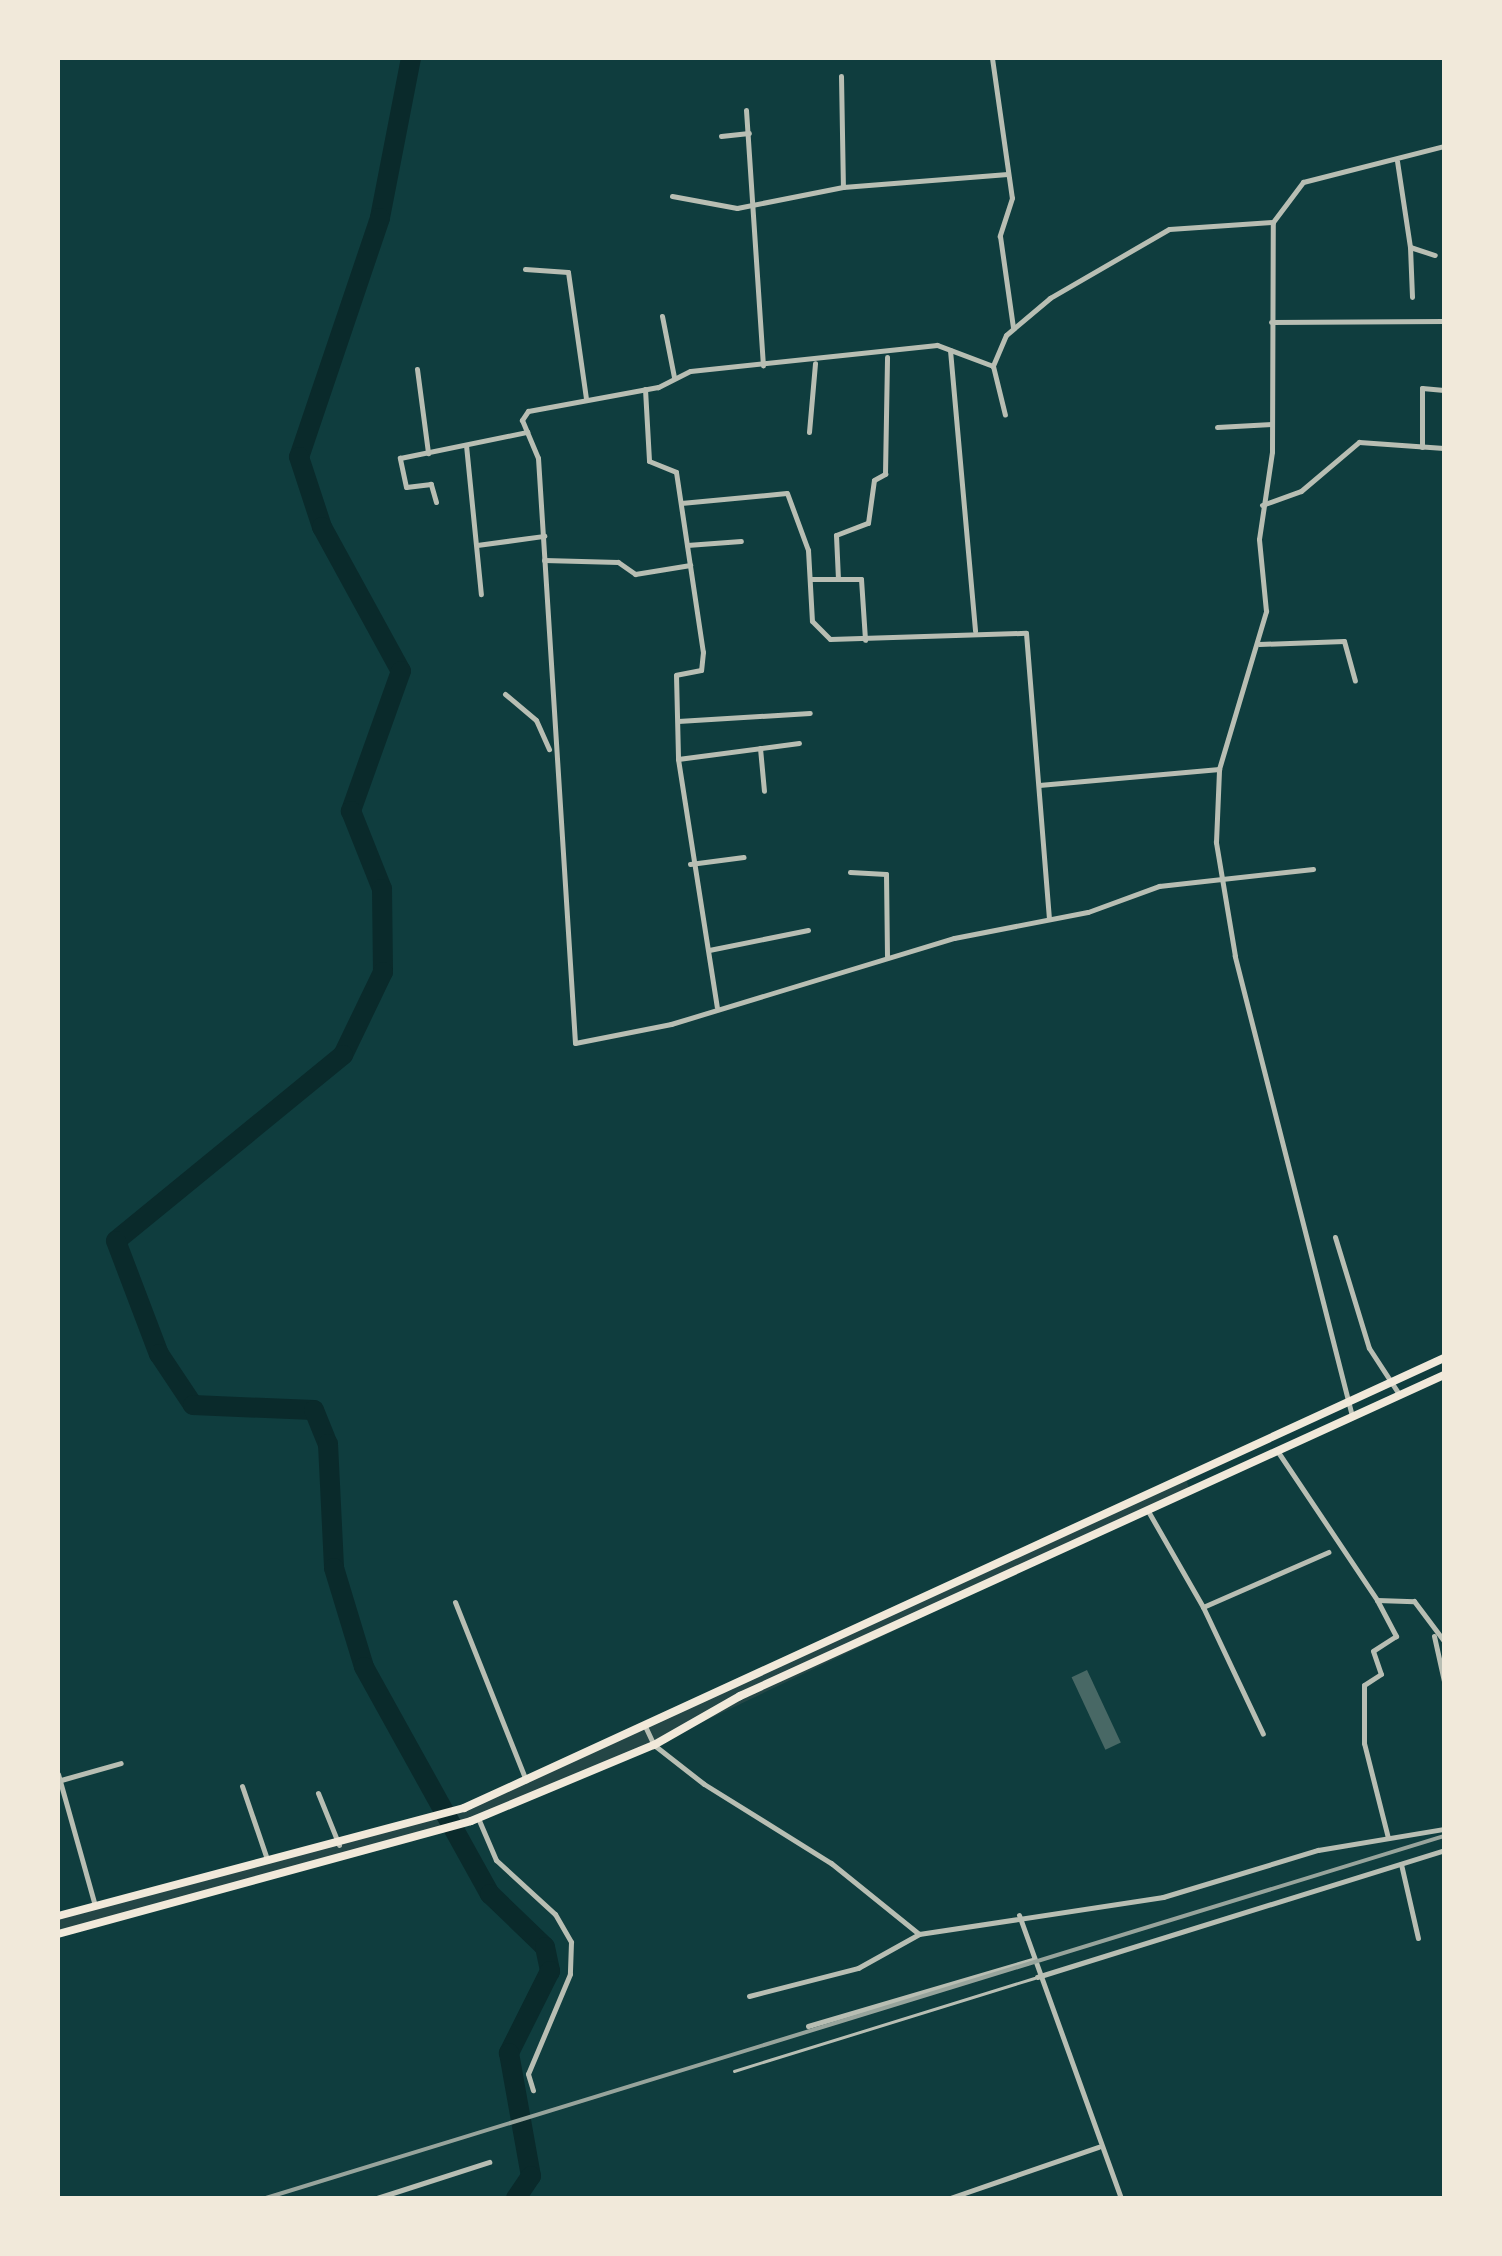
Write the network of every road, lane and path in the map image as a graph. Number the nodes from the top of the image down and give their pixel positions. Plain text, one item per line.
1 (992, 58) edge
2 (842, 76) dead end
3 (746, 110) dead end
4 (748, 133) junction
5 (722, 136) dead end
6 (1444, 146) edge
7 (1397, 161) junction
8 (1007, 174) junction
9 (843, 187) junction
10 (672, 196) dead end
11 (753, 202) junction
12 (1273, 222) junction
13 (1410, 247) junction
14 (1435, 255) dead end
15 (525, 269) dead end
16 (1412, 296) dead end
17 (662, 316) dead end
18 (1444, 321) edge
19 (1271, 322) junction
20 (1013, 327) junction
21 (950, 348) junction
22 (887, 356) junction
23 (815, 363) junction
24 (763, 365) junction
25 (994, 366) junction
26 (417, 369) dead end
27 (674, 377) junction
28 (645, 389) junction
29 (1444, 390) edge
30 (586, 398) junction
31 (1005, 415) dead end
32 (1272, 424) junction
33 (1217, 427) dead end
34 (527, 432) junction
35 (809, 432) dead end
36 (466, 445) junction
37 (1422, 448) junction
38 (1444, 448) edge
39 (428, 453) junction
40 (436, 502) dead end
41 (681, 503) junction
42 (1262, 505) junction
43 (544, 536) junction
44 (741, 541) dead end
45 (478, 545) junction
46 (686, 545) junction
47 (544, 560) junction
48 (690, 565) junction
49 (811, 579) junction
50 (838, 579) junction
51 (481, 594) dead end
52 (974, 630) junction
53 (866, 640) junction
54 (1260, 644) junction
55 (1355, 681) dead end
56 (505, 694) dead end
57 (810, 713) dead end
58 (677, 721) junction
59 (799, 743) dead end
60 (760, 748) junction
61 (551, 752) junction
62 (678, 759) junction
63 (1219, 768) junction
64 (1039, 785) junction
65 (764, 791) dead end
66 (744, 857) dead end
67 (690, 864) junction
68 (1312, 869) dead end
69 (850, 872) dead end
70 (1222, 876) junction
71 (1049, 918) junction
72 (808, 930) dead end
73 (709, 950) junction
74 (886, 956) junction
75 (717, 1007) junction
76 (1334, 1237) dead end
77 (1444, 1358) edge
78 (1444, 1375) edge
79 (1391, 1382) junction
80 (1399, 1394) junction
81 (1347, 1402) junction
82 (1352, 1416) junction
83 (1277, 1450) junction
84 (1148, 1511) junction
85 (1328, 1552) dead end
86 (1377, 1600) junction
87 (454, 1602) dead end
88 (1203, 1607) junction
89 (1434, 1636) junction
90 (1444, 1641) edge
91 (1444, 1681) edge
92 (646, 1726) junction
93 (1263, 1734) dead end
94 (654, 1745) junction
95 (121, 1763) dead end
96 (60, 1777) edge
97 (526, 1780) junction
98 (242, 1786) dead end
99 (318, 1793) dead end
100 (534, 1794) junction
101 (475, 1819) junction
102 (407, 1825) junction
103 (1444, 1829) edge
104 (1388, 1838) junction
105 (416, 1840) junction
106 (339, 1846) junction
107 (1444, 1850) edge
108 (268, 1862) junction
109 (1401, 1864) junction
110 (95, 1906) junction
111 (1018, 1914) junction
112 (58, 1916) edge
113 (58, 1934) edge
114 (919, 1934) junction
115 (1418, 1938) dead end
116 (1032, 1960) junction
117 (1038, 1977) junction
118 (749, 1996) dead end
119 (808, 2026) dead end
120 (734, 2071) dead end
121 (533, 2090) dead end
122 (1098, 2146) junction
123 (489, 2162) dead end
124 (377, 2198) edge
125 (950, 2198) edge
126 (1121, 2198) edge

1 - 8 street
2 - 9 street
3 - 4 street
4 - 5 street
4 - 11 street
6 - 7 street
7 - 12 street
7 - 13 street
8 - 9 street
8 - 20 street
9 - 11 street
10 - 11 street
11 - 24 street
12 - 19 street
12 - 20 street
13 - 14 street
13 - 16 street
15 - 30 street
17 - 27 street
18 - 19 street
19 - 32 street
20 - 25 street
21 - 22 street
21 - 25 street
21 - 52 street
22 - 23 street
22 - 50 street
23 - 24 street
23 - 35 street
24 - 27 street
25 - 31 street
26 - 39 street
27 - 28 street
28 - 30 street
28 - 41 street
29 - 37 street
30 - 34 street
32 - 33 street
32 - 42 street
34 - 36 street
34 - 43 street
36 - 39 street
36 - 45 street
37 - 38 street
37 - 42 street
39 - 40 street
41 - 46 street
41 - 49 street
42 - 54 street
43 - 45 street
43 - 47 street
44 - 46 street
45 - 51 street
46 - 48 street
47 - 48 street
47 - 61 street
48 - 58 street
49 - 50 street
49 - 53 street
50 - 53 street
52 - 53 street
52 - 64 street
54 - 55 street
54 - 63 street
56 - 61 street
57 - 58 street
58 - 62 street
59 - 60 street
60 - 62 street
60 - 65 street
61 - 75 street
62 - 67 street
63 - 64 street
63 - 70 street
64 - 71 street
66 - 67 street
67 - 73 street
68 - 70 street
69 - 74 street
70 - 71 street
70 - 81 street
71 - 74 street
72 - 73 street
73 - 75 street
74 - 75 street
76 - 79 street
77 - 79 highway
78 - 80 highway
79 - 80 street
79 - 81 highway
80 - 82 highway
81 - 82 street
81 - 92 highway
82 - 83 highway
83 - 84 highway
83 - 86 street
84 - 88 street
84 - 94 highway
85 - 88 street
86 - 89 street
86 - 104 street
87 - 97 street
88 - 93 street
89 - 90 street
89 - 91 street
92 - 94 street
92 - 97 highway
94 - 100 highway
94 - 114 street
95 - 96 street
96 - 110 street
97 - 100 highway
97 - 102 highway
98 - 108 street
99 - 106 street
100 - 101 highway
101 - 105 highway
101 - 121 street
102 - 105 highway
102 - 106 highway
103 - 104 street
104 - 111 street
105 - 113 highway
106 - 108 highway
107 - 109 street
108 - 110 highway
109 - 115 street
109 - 117 street
110 - 112 highway
111 - 114 street
111 - 116 street
114 - 118 street
116 - 117 street
116 - 119 street
117 - 120 lane
117 - 122 street
122 - 125 street
122 - 126 street
123 - 124 street

